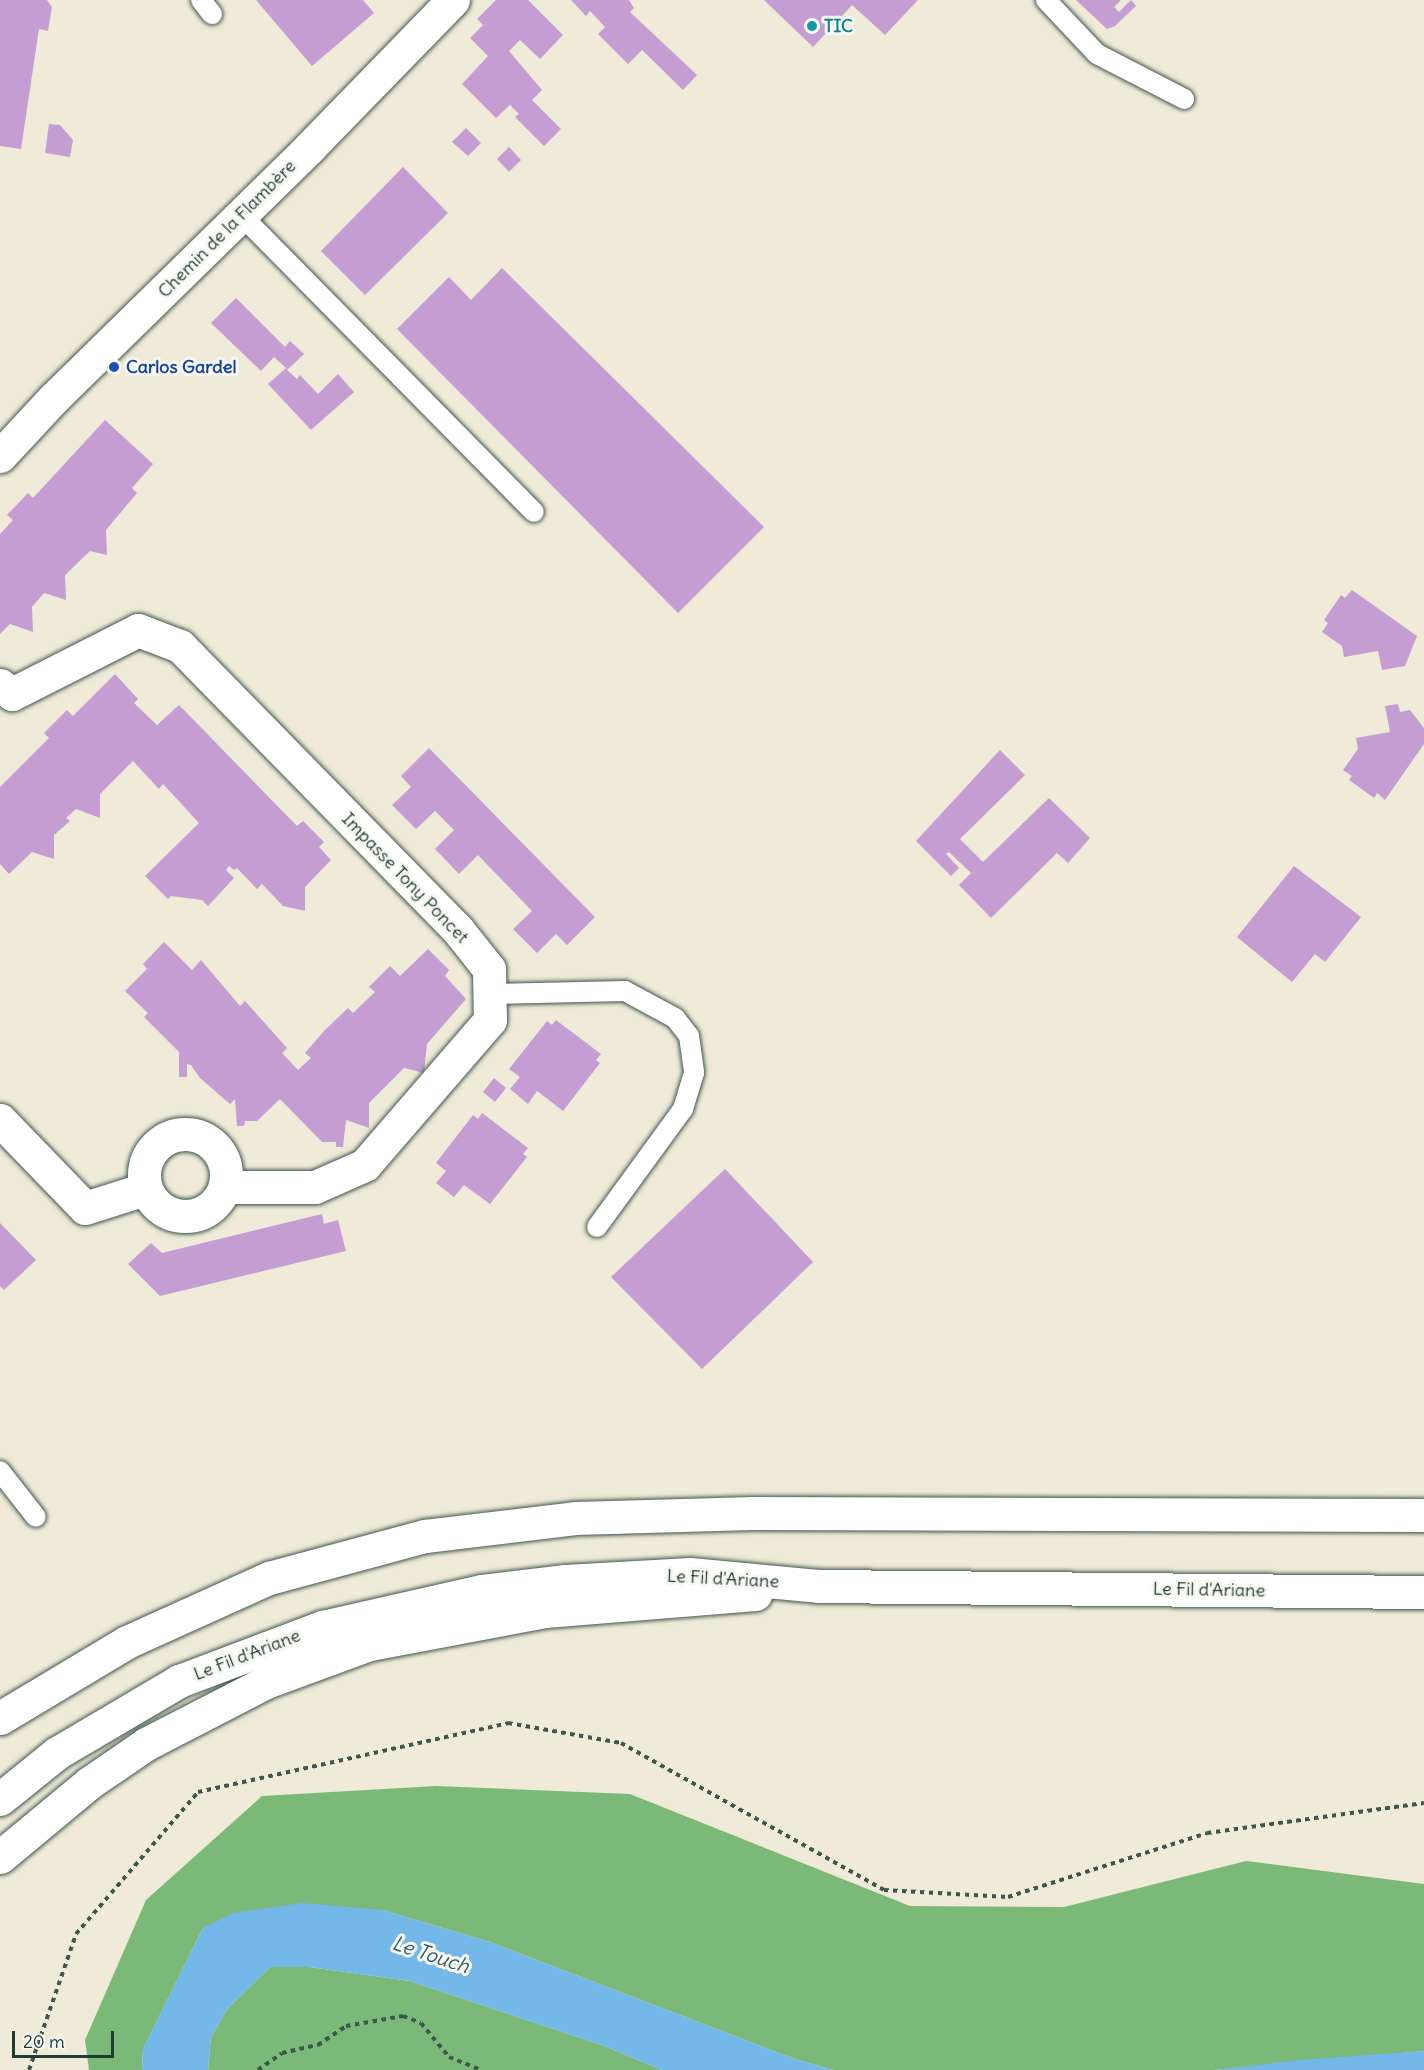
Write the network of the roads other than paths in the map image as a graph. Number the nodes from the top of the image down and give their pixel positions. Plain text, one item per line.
1 (453, 0) edge
2 (1046, 0) edge
3 (1184, 99) dead end
4 (241, 215) junction
5 (0, 456) edge
6 (534, 512) dead end
7 (4, 697) edge
8 (492, 994) junction
9 (0, 1120) edge
10 (227, 1187) junction
11 (146, 1189) junction
12 (597, 1227) dead end
13 (0, 1471) edge
14 (1424, 1515) edge
15 (36, 1517) dead end
16 (819, 1586) junction
17 (1424, 1592) edge
18 (0, 1718) edge
19 (0, 1799) edge
20 (0, 1857) edge

1 - 4 main road, Chemin de la Flambère
2 - 3 lane
4 - 5 main road, Chemin de la Flambère
4 - 6 lane
7 - 8 main road, Impasse Tony Poncet
8 - 10 main road, Impasse Tony Poncet
8 - 12 lane
9 - 11 main road
10 - 11 main road
10 - 11 main road
13 - 15 lane
14 - 18 main road
16 - 17 main road, Le Fil d'Ariane
16 - 19 main road, Le Fil d'Ariane
16 - 20 main road

